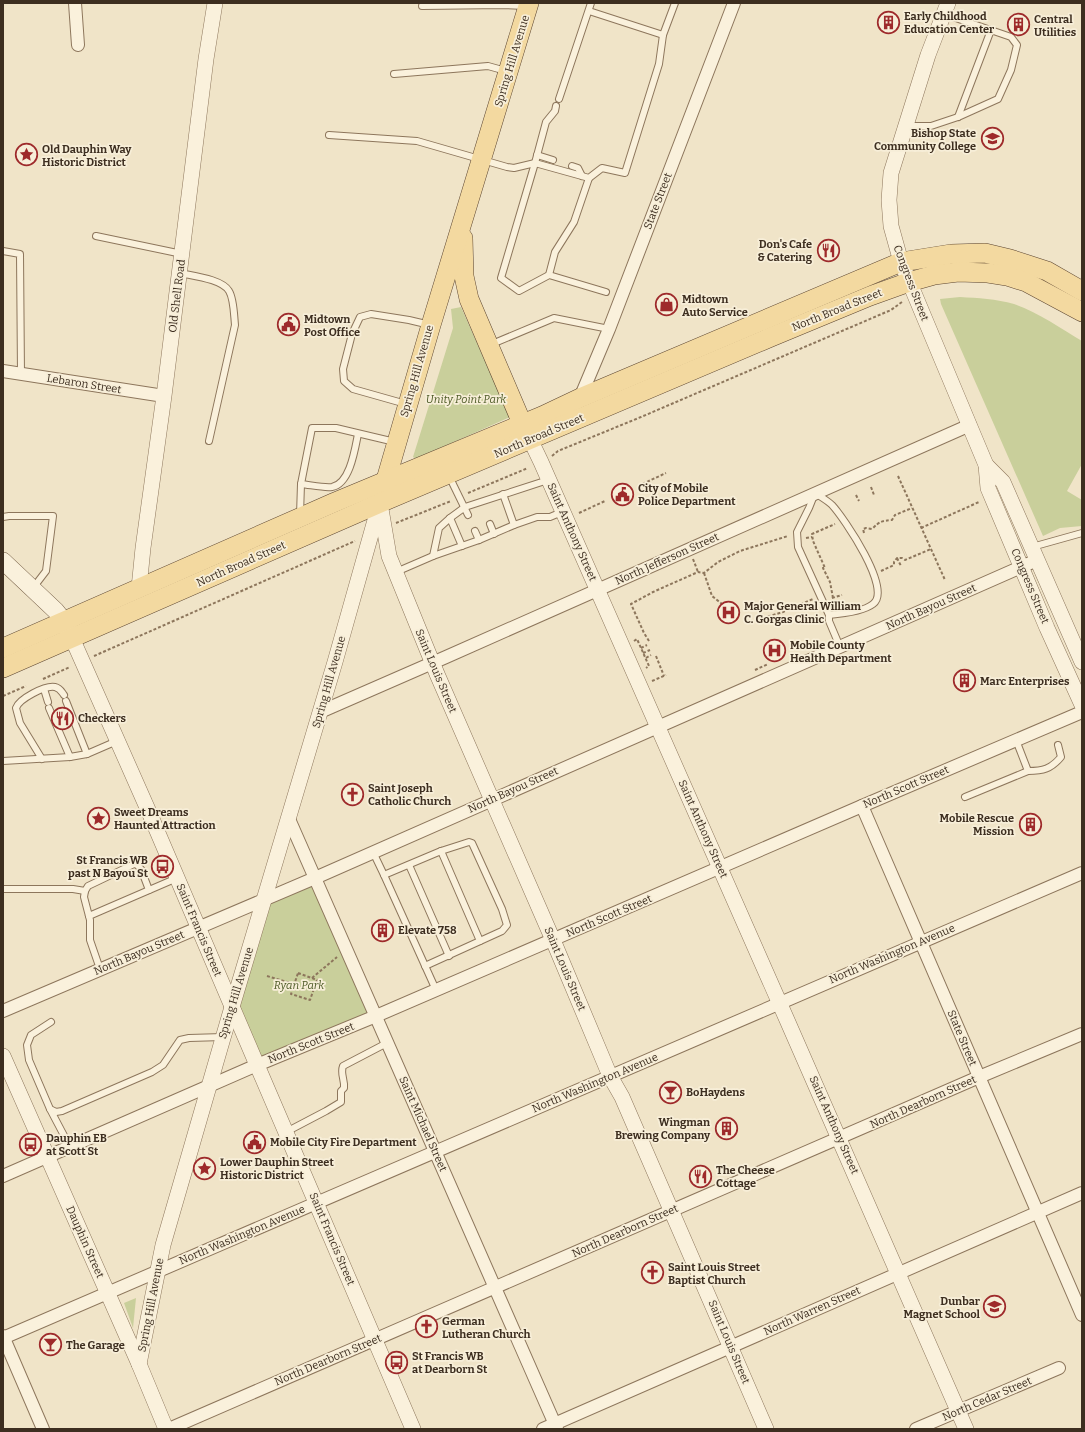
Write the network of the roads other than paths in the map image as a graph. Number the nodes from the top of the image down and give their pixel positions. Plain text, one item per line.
1 (75, 3) edge
2 (215, 3) edge
3 (591, 3) edge
4 (675, 3) edge
5 (734, 3) edge
6 (529, 5) edge
7 (422, 6) dead end
8 (946, 8) edge
9 (589, 11) junction
10 (991, 30) junction
11 (663, 35) junction
12 (78, 45) dead end
13 (508, 72) junction
14 (394, 74) dead end
15 (559, 99) dead end
16 (556, 106) dead end
17 (958, 117) junction
18 (905, 126) junction
19 (329, 135) dead end
20 (538, 156) junction
21 (482, 159) junction
22 (553, 160) dead end
23 (535, 163) junction
24 (572, 166) dead end
25 (582, 176) junction
26 (589, 178) junction
27 (462, 223) junction
28 (96, 236) dead end
29 (3, 250) edge
30 (182, 254) junction
31 (901, 262) junction
32 (180, 273) junction
33 (549, 274) junction
34 (912, 287) junction
35 (1082, 291) edge
36 (606, 292) dead end
37 (1082, 312) edge
38 (431, 325) junction
39 (609, 329) junction
40 (488, 346) junction
41 (3, 371) edge
42 (21, 374) junction
43 (164, 396) junction
44 (580, 398) junction
45 (408, 404) junction
46 (970, 425) junction
47 (526, 432) junction
48 (358, 434) junction
49 (309, 440) junction
50 (209, 441) dead end
51 (396, 442) junction
52 (312, 451) dead end
53 (986, 465) junction
54 (308, 466) dead end
55 (448, 475) junction
56 (548, 480) junction
57 (302, 481) junction
58 (386, 482) junction
59 (815, 493) junction
60 (503, 494) junction
61 (481, 501) junction
62 (380, 503) junction
63 (465, 507) junction
64 (484, 508) dead end
65 (569, 513) junction
66 (468, 515) dead end
67 (3, 517) edge
68 (450, 518) junction
69 (299, 519) junction
70 (490, 524) dead end
71 (514, 525) junction
72 (475, 531) dead end
73 (1082, 533) edge
74 (494, 534) junction
75 (479, 540) junction
76 (462, 546) junction
77 (1034, 553) junction
78 (433, 556) junction
79 (3, 561) edge
80 (1022, 566) junction
81 (396, 572) junction
82 (139, 588) junction
83 (32, 589) junction
84 (597, 590) junction
85 (829, 615) junction
86 (64, 621) junction
87 (72, 638) junction
88 (840, 647) junction
89 (3, 648) edge
90 (1082, 662) edge
91 (432, 663) junction
92 (3, 668) edge
93 (44, 689) junction
94 (1082, 705) edge
95 (320, 712) junction
96 (1082, 712) edge
97 (658, 726) junction
98 (1016, 740) junction
99 (118, 741) junction
100 (1058, 745) dead end
101 (87, 754) junction
102 (70, 757) junction
103 (42, 759) junction
104 (3, 761) edge
105 (1028, 771) junction
106 (965, 797) dead end
107 (492, 800) junction
108 (862, 806) junction
109 (289, 819) junction
110 (441, 851) junction
111 (373, 852) junction
112 (409, 865) junction
113 (720, 868) junction
114 (1082, 873) edge
115 (384, 875) junction
116 (177, 878) junction
117 (315, 878) junction
118 (3, 889) edge
119 (149, 890) junction
120 (85, 892) junction
121 (265, 899) junction
122 (89, 916) junction
123 (198, 928) junction
124 (553, 940) junction
125 (480, 941) junction
126 (920, 942) junction
127 (449, 956) junction
128 (425, 966) junction
129 (100, 969) junction
130 (436, 990) junction
131 (780, 1002) junction
132 (232, 1007) junction
133 (3, 1011) edge
134 (376, 1016) junction
135 (52, 1022) dead end
136 (1082, 1034) edge
137 (223, 1037) junction
138 (387, 1043) junction
139 (4, 1061) edge
140 (257, 1066) junction
141 (610, 1076) junction
142 (979, 1077) junction
143 (208, 1086) junction
144 (50, 1109) junction
145 (286, 1132) junction
146 (840, 1138) junction
147 (70, 1147) junction
148 (435, 1152) junction
149 (48, 1157) junction
150 (3, 1176) edge
151 (1082, 1193) edge
152 (316, 1203) junction
153 (672, 1211) junction
154 (1038, 1213) junction
155 (157, 1271) junction
156 (898, 1273) junction
157 (495, 1288) junction
158 (107, 1292) junction
159 (1082, 1315) edge
160 (3, 1337) edge
161 (375, 1340) junction
162 (731, 1347) junction
163 (139, 1364) junction
164 (1059, 1368) dead end
165 (958, 1411) junction
166 (556, 1426) edge
167 (43, 1429) edge
168 (166, 1429) edge
169 (169, 1429) edge
170 (413, 1429) edge
171 (543, 1429) edge
172 (766, 1429) edge
173 (916, 1429) edge
174 (966, 1429) edge

1 - 12 street
2 - 30 street, Old Shell Road
3 - 9 lane
4 - 11 lane
5 - 39 street, State Street
6 - 7 lane
6 - 13 main road, Spring Hill Avenue
8 - 10 lane
8 - 18 street, Congress Street
9 - 11 lane
9 - 15 lane
10 - 17 lane
10 - 17 lane
11 - 26 lane
13 - 14 lane
13 - 21 main road, Spring Hill Avenue
16 - 20 lane
17 - 18 lane
18 - 31 street, Congress Street
19 - 21 lane
20 - 22 lane
20 - 23 lane
21 - 23 lane
21 - 27 main road, Spring Hill Avenue
23 - 25 lane
23 - 33 lane
24 - 25 lane
25 - 26 lane
26 - 33 lane
27 - 38 main road, Spring Hill Avenue
27 - 40 main road, Saint Anthony Street
28 - 30 lane
29 - 42 lane
30 - 32 street, Old Shell Road
31 - 34 street, Congress Street
31 - 35 main road, North Broad Street
31 - 44 main road, North Broad Street
32 - 43 street, Old Shell Road
32 - 50 lane
33 - 36 lane
34 - 37 main road, North Broad Street
34 - 46 street, Congress Street
34 - 47 main road, North Broad Street
38 - 45 main road, Spring Hill Avenue
38 - 45 lane
39 - 40 lane
39 - 44 street, State Street
40 - 47 main road, Saint Anthony Street
41 - 42 street, Lebaron Street
42 - 43 street, Lebaron Street
43 - 82 street, Old Shell Road
44 - 47 main road, North Broad Street
45 - 51 main road, Spring Hill Avenue
46 - 53 street, Congress Street
46 - 59 street, North Jefferson Street
47 - 55 main road, North Broad Street
47 - 56 street, Saint Anthony Street
47 - 58 main road, North Broad Street
48 - 49 lane
48 - 51 lane
48 - 57 lane
49 - 52 lane
49 - 57 lane
51 - 58 main road, Spring Hill Avenue
53 - 77 street, Congress Street
53 - 80 street, Congress Street
54 - 57 lane
55 - 62 main road, North Broad Street
55 - 63 lane
56 - 60 lane
56 - 65 street, Saint Anthony Street
57 - 69 lane
58 - 62 main road, Spring Hill Avenue
58 - 69 main road, North Broad Street
59 - 84 street, North Jefferson Street
59 - 85 lane
59 - 85 lane
60 - 61 lane
60 - 71 lane
61 - 63 lane
61 - 64 lane
62 - 81 street, Saint Louis Street
62 - 87 main road, North Broad Street
62 - 95 street, Spring Hill Avenue
63 - 66 lane
63 - 68 lane
65 - 71 lane
65 - 84 street, Saint Anthony Street
67 - 83 lane
68 - 76 lane
68 - 78 lane
69 - 82 main road, North Broad Street
70 - 74 lane
71 - 74 lane
72 - 75 lane
73 - 77 lane
74 - 75 lane
75 - 76 lane
76 - 78 lane
77 - 80 street, North Bayou Street
77 - 90 street, Congress Street
78 - 81 lane
79 - 83 main road, Saint Francis Street
80 - 88 street, North Bayou Street
80 - 94 street, Congress Street
81 - 91 street, Saint Louis Street
82 - 86 main road, North Broad Street
83 - 86 main road, Saint Francis Street
84 - 91 street, North Jefferson Street
84 - 97 street, Saint Anthony Street
85 - 88 lane
86 - 87 main road, Saint Francis Street
86 - 89 main road, North Broad Street
87 - 92 main road, North Broad Street
87 - 99 street, Saint Francis Street
88 - 97 street, North Bayou Street
91 - 95 street, North Jefferson Street
91 - 107 street, Saint Louis Street
93 - 101 lane
93 - 102 lane
93 - 103 lane
95 - 109 street, Spring Hill Avenue
96 - 98 street, North Scott Street
97 - 107 street, North Bayou Street
97 - 113 street, Saint Anthony Street
98 - 105 lane
98 - 108 street, North Scott Street
99 - 101 lane
99 - 116 street, Saint Francis Street
100 - 105 lane
101 - 102 lane
102 - 103 lane
103 - 104 lane
105 - 106 lane
107 - 111 street, North Bayou Street
107 - 124 street, Saint Louis Street
108 - 113 street, North Scott Street
108 - 126 street, State Street
109 - 117 street, Saint Michael Street
109 - 121 street, Spring Hill Avenue
110 - 112 lane
110 - 125 lane
110 - 125 lane
111 - 115 lane
111 - 117 street, North Bayou Street
112 - 115 lane
112 - 127 lane
113 - 124 street, North Scott Street
113 - 131 street, Saint Anthony Street
114 - 126 street, North Washington Avenue
115 - 128 lane
116 - 119 lane
116 - 123 street, Saint Francis Street
117 - 121 street, North Bayou Street
117 - 134 street, Saint Michael Street
118 - 120 lane
119 - 120 lane
119 - 122 lane
120 - 122 lane
121 - 123 street, North Bayou Street
121 - 132 street, Spring Hill Avenue
122 - 129 lane
123 - 129 street, North Bayou Street
123 - 132 street, Saint Francis Street
124 - 130 street, North Scott Street
124 - 141 street, Saint Louis Street
125 - 127 lane
126 - 131 street, North Washington Avenue
126 - 142 street, State Street
127 - 128 lane
128 - 130 lane
129 - 133 street, North Bayou Street
130 - 134 street, North Scott Street
131 - 141 street, North Washington Avenue
131 - 146 street, Saint Anthony Street
132 - 137 street, Spring Hill Avenue
132 - 140 street, Saint Francis Street
134 - 138 street, Saint Michael Street
134 - 140 street, North Scott Street
135 - 144 lane
136 - 142 street, North Dearborn Street
137 - 143 street, Spring Hill Avenue
137 - 144 lane
138 - 145 lane
138 - 148 street, Saint Michael Street
139 - 149 street, Dauphin Street
140 - 143 street, North Scott Street
140 - 145 street, Saint Francis Street
141 - 148 street, North Washington Avenue
141 - 153 street, Saint Louis Street
142 - 146 street, North Dearborn Street
142 - 154 street, State Street
143 - 147 street, North Scott Street
143 - 155 street, Spring Hill Avenue
144 - 147 lane
145 - 152 street, Saint Francis Street
146 - 153 street, North Dearborn Street
146 - 156 street, Saint Anthony Street
147 - 149 street, North Scott Street
148 - 152 street, North Washington Avenue
148 - 157 street, Saint Michael Street
149 - 150 street, North Scott Street
149 - 158 street, Dauphin Street
151 - 154 street, North Warren Street
152 - 155 street, North Washington Avenue
152 - 161 street, Saint Francis Street
153 - 157 street, North Dearborn Street
153 - 162 street, Saint Louis Street
154 - 156 street, North Warren Street
154 - 159 street, State Street
155 - 158 street, North Washington Avenue
155 - 163 street, Spring Hill Avenue
156 - 162 street, North Warren Street
156 - 165 street, Saint Anthony Street
157 - 161 street, North Dearborn Street
157 - 166 street, Saint Michael Street
158 - 160 street, North Washington Avenue
158 - 163 street, Dauphin Street
160 - 167 street
161 - 169 street, North Dearborn Street
161 - 170 street, Saint Francis Street
162 - 166 street, North Warren Street
162 - 172 street, Saint Louis Street
163 - 168 street, Dauphin Street
164 - 165 street, North Cedar Street
165 - 173 street, North Cedar Street
165 - 174 street, Saint Anthony Street
166 - 171 street, North Warren Street

